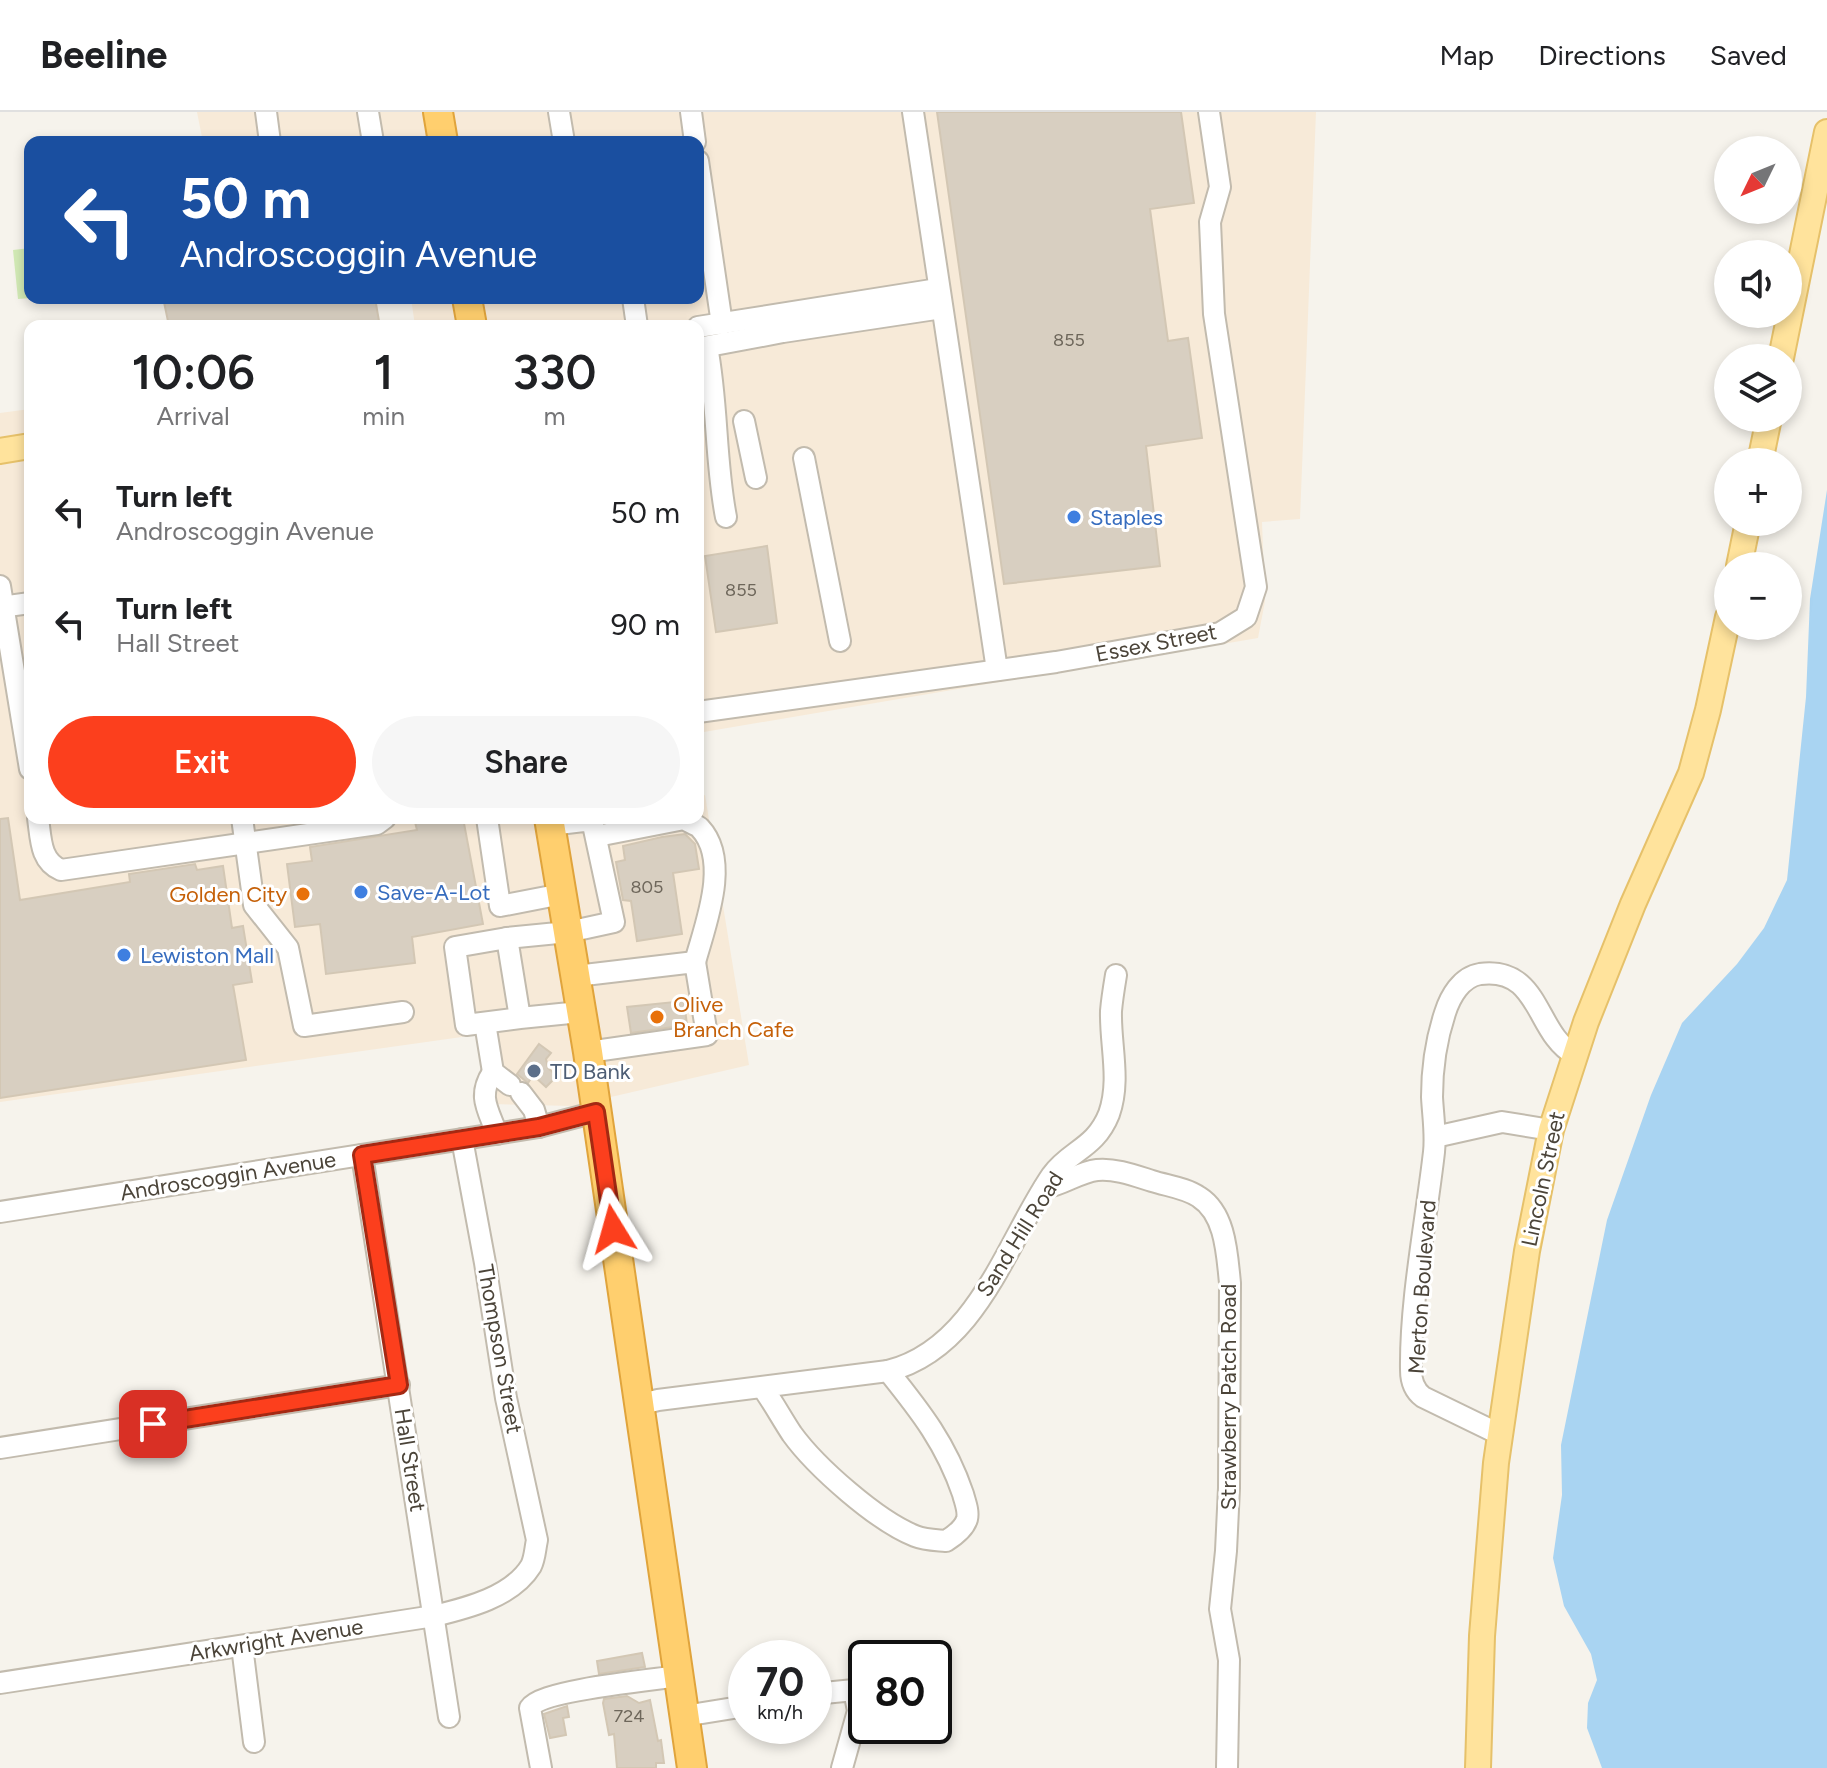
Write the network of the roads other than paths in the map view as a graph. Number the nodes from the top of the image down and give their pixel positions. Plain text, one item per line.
1 (266, 112) edge
2 (368, 112) edge
3 (438, 112) edge
4 (559, 112) edge
5 (691, 112) edge
6 (913, 112) edge
7 (1209, 112) edge
8 (1827, 132) edge
9 (269, 136) edge
10 (372, 136) edge
11 (442, 136) edge
12 (563, 136) edge
13 (694, 136) edge
14 (704, 202) edge
15 (940, 299) junction
16 (722, 324) junction
17 (782, 324) junction
18 (704, 326) edge
19 (1784, 344) edge
20 (704, 346) edge
21 (704, 367) edge
22 (706, 387) edge
23 (744, 421) dead end
24 (24, 447) edge
25 (0, 451) edge
26 (804, 458) dead end
27 (756, 478) dead end
28 (726, 517) dead end
29 (1, 600) edge
30 (24, 602) edge
31 (1723, 640) edge
32 (840, 641) dead end
33 (997, 670) junction
34 (704, 711) edge
35 (24, 734) edge
36 (39, 824) edge
37 (243, 824) edge
38 (377, 824) edge
39 (488, 824) edge
40 (549, 824) edge
41 (593, 824) edge
42 (658, 824) edge
43 (693, 824) edge
44 (597, 836) junction
45 (245, 843) junction
46 (562, 894) junction
47 (520, 901) junction
48 (568, 932) junction
49 (516, 938) junction
50 (695, 962) junction
51 (1116, 975) dead end
52 (576, 976) junction
53 (403, 1012) dead end
54 (580, 1012) junction
55 (520, 1018) junction
56 (485, 1023) junction
57 (588, 1052) junction
58 (1575, 1055) junction
59 (493, 1072) junction
60 (596, 1112) junction
61 (539, 1127) junction
62 (1551, 1130) junction
63 (497, 1134) junction
64 (1435, 1137) junction
65 (462, 1139) junction
66 (362, 1155) junction
67 (1044, 1188) junction
68 (0, 1212) edge
69 (888, 1371) junction
70 (399, 1385) junction
71 (762, 1387) junction
72 (638, 1405) junction
73 (1499, 1434) junction
74 (0, 1448) edge
75 (534, 1558) joint
76 (434, 1616) junction
77 (242, 1646) junction
78 (679, 1676) junction
79 (0, 1683) edge
80 (832, 1692) edge
81 (728, 1709) edge
82 (684, 1716) junction
83 (449, 1717) dead end
84 (254, 1742) dead end
85 (541, 1768) edge
86 (692, 1768) edge
87 (842, 1768) edge
88 (1227, 1768) edge
89 (1478, 1768) edge

1 - 9 street
2 - 10 street
3 - 11 highway
4 - 12 street
5 - 13 street
6 - 15 street
7 - 33 street, Essex Street
8 - 19 main road
14 - 16 street
15 - 17 street
15 - 33 street
16 - 17 street
16 - 18 street
17 - 20 street
21 - 22 street
22 - 28 street
23 - 27 street
24 - 25 main road
26 - 32 street
29 - 30 street
29 - 35 street
31 - 58 main road, Lincoln Street
33 - 34 street, Essex Street
36 - 45 street
37 - 45 street
38 - 45 street
39 - 47 street
40 - 46 highway
41 - 44 street
42 - 44 street
43 - 50 street
44 - 48 street
45 - 53 street
46 - 47 street
46 - 48 highway
47 - 49 street
48 - 49 street
48 - 52 highway
49 - 55 street
49 - 56 street
50 - 52 street
50 - 57 street
51 - 67 street, Sand Hill Road
52 - 54 highway
54 - 55 street
54 - 57 highway
55 - 56 street
56 - 59 street
57 - 60 highway
58 - 62 main road, Lincoln Street
58 - 64 street, Merton Boulevard
59 - 61 street
59 - 63 street
60 - 61 street, Androscoggin Avenue
60 - 72 highway
61 - 63 street, Androscoggin Avenue
62 - 64 street
62 - 73 main road, Lincoln Street
63 - 65 street, Androscoggin Avenue
64 - 73 street, Merton Boulevard
65 - 66 street, Androscoggin Avenue
65 - 75 street, Thompson Street
66 - 68 street, Androscoggin Avenue
66 - 70 street, Hall Street
67 - 69 street, Sand Hill Road
67 - 88 street, Strawberry Patch Road
69 - 71 street, Sand Hill Road
69 - 71 street
70 - 74 street
70 - 76 street, Hall Street
71 - 72 street, Sand Hill Road
72 - 78 highway
73 - 89 main road, Lincoln Street
75 - 76 street, Arkwright Avenue
76 - 77 street, Arkwright Avenue
76 - 83 street, Hall Street
77 - 79 street, Arkwright Avenue
77 - 84 street
78 - 82 highway
78 - 85 street
80 - 87 street
81 - 82 street
82 - 86 highway

